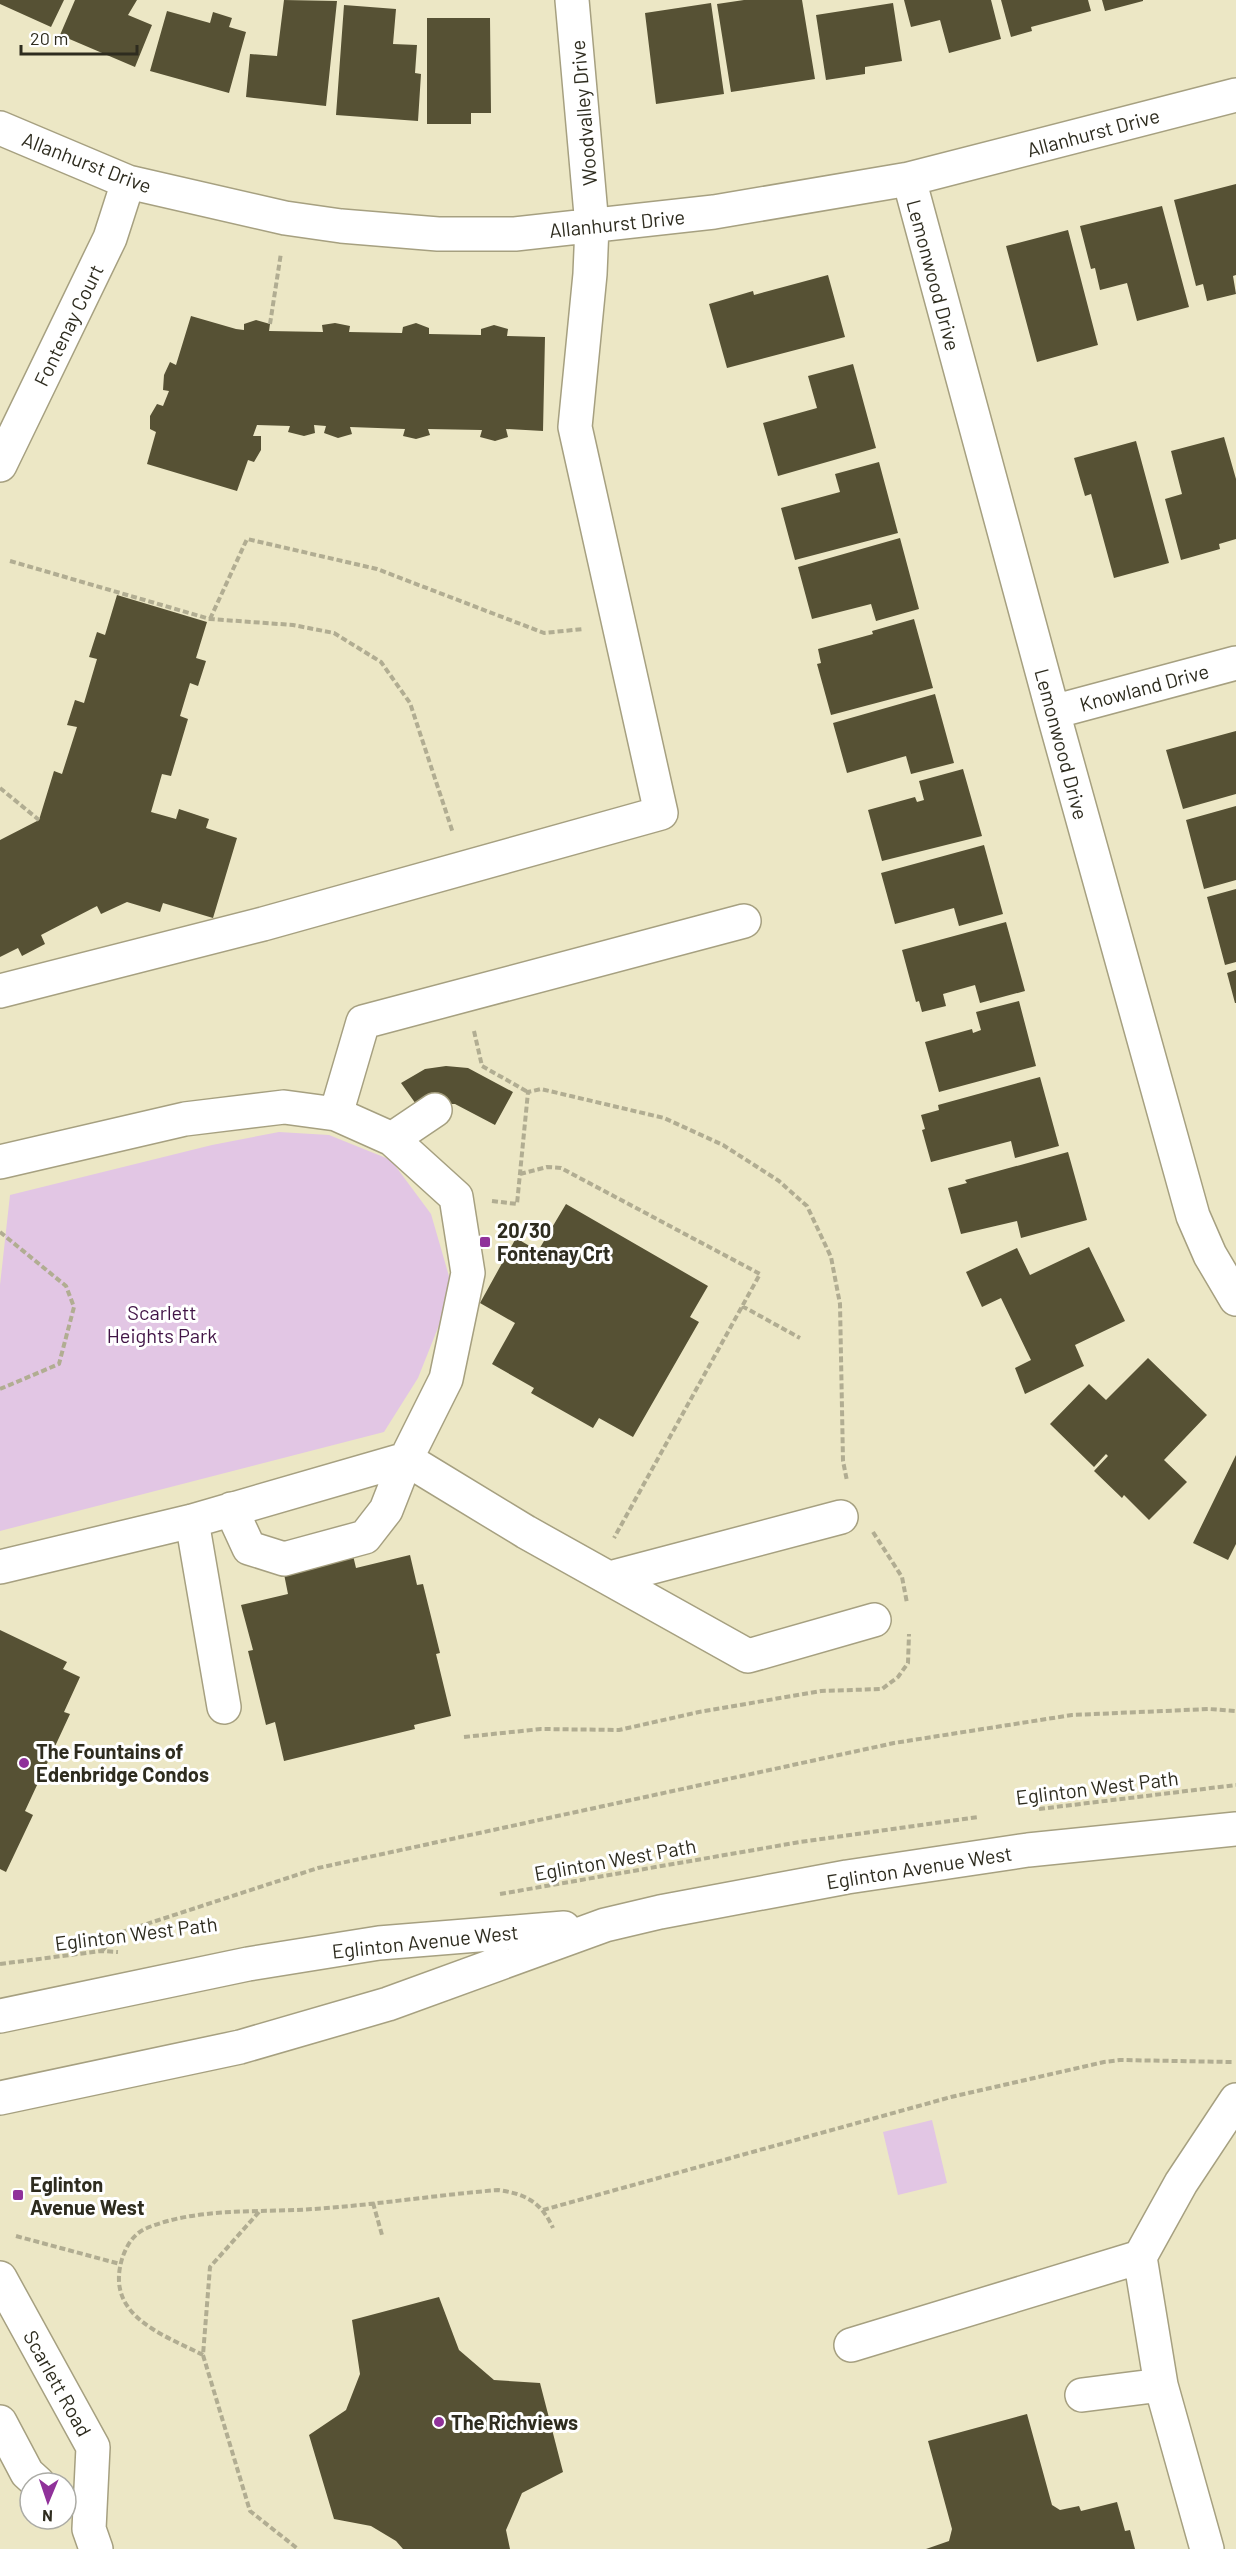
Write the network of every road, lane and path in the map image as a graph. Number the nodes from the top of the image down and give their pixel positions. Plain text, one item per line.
1 (572, 0) edge
2 (1236, 94) edge
3 (0, 128) edge
4 (909, 179) junction
5 (128, 182) junction
6 (285, 218) junction
7 (592, 226) junction
8 (270, 324) dead end
9 (0, 465) edge
10 (10, 561) dead end
11 (210, 619) junction
12 (619, 626) junction
13 (1236, 663) edge
14 (1053, 712) junction
15 (0, 788) edge
16 (39, 820) dead end
17 (464, 868) junction
18 (744, 921) dead end
19 (0, 991) edge
20 (466, 995) junction
21 (528, 1092) junction
22 (435, 1110) dead end
23 (336, 1114) junction
24 (393, 1139) junction
25 (0, 1162) edge
26 (520, 1174) junction
27 (456, 1197) junction
28 (0, 1232) edge
29 (1236, 1299) edge
30 (742, 1306) junction
31 (800, 1338) dead end
32 (0, 1389) edge
33 (406, 1460) junction
34 (845, 1504) joint
35 (231, 1509) junction
36 (192, 1521) junction
37 (871, 1529) dead end
38 (0, 1567) edge
39 (603, 1574) junction
40 (908, 1606) dead end
41 (874, 1620) dead end
42 (910, 1628) dead end
43 (224, 1707) dead end
44 (1236, 1711) edge
45 (464, 1737) dead end
46 (1236, 1785) edge
47 (1029, 1810) dead end
48 (983, 1817) dead end
49 (1236, 1829) edge
50 (498, 1894) dead end
51 (605, 1925) junction
52 (102, 1952) junction
53 (122, 1952) dead end
54 (0, 1964) edge
55 (0, 2016) edge
56 (1236, 2062) edge
57 (0, 2098) edge
58 (1236, 2100) edge
59 (373, 2203) junction
60 (543, 2210) junction
61 (259, 2212) junction
62 (553, 2228) dead end
63 (382, 2235) dead end
64 (16, 2236) dead end
65 (1140, 2257) junction
66 (120, 2264) junction
67 (0, 2278) edge
68 (851, 2345) dead end
69 (203, 2355) junction
70 (1161, 2385) junction
71 (1082, 2395) dead end
72 (0, 2422) edge
73 (26, 2471) edge
74 (84, 2529) edge
75 (298, 2549) edge
76 (1208, 2549) edge

1 - 7 street, Woodvalley Drive
2 - 4 street, Allanhurst Drive
3 - 5 street, Allanhurst Drive
4 - 7 street, Allanhurst Drive
4 - 14 street, Lemonwood Drive
5 - 6 street, Allanhurst Drive
5 - 9 street, Fontenay Court
6 - 7 street, Allanhurst Drive
6 - 8 path
7 - 12 street, Woodvalley Drive
10 - 11 path
11 - 12 path
11 - 17 path
12 - 17 street, Woodvalley Drive
13 - 14 street, Knowland Drive
14 - 29 street, Lemonwood Drive
15 - 16 path
17 - 19 street
18 - 20 street
20 - 21 path
20 - 23 street
21 - 26 path
21 - 34 path
22 - 24 street
23 - 24 street
23 - 25 street
24 - 27 street
26 - 27 path
26 - 30 path
27 - 33 street
28 - 32 path
30 - 31 path
30 - 39 path
33 - 35 street
33 - 35 street
33 - 39 street
34 - 39 street
35 - 36 street
36 - 38 street
36 - 43 street
37 - 40 path
39 - 41 street
42 - 45 path
44 - 52 path
46 - 47 path, Eglinton West Path
48 - 50 path, Eglinton West Path
49 - 51 street, Eglinton Avenue West
51 - 55 street, Eglinton Avenue West
51 - 57 street, Eglinton Avenue West
52 - 53 path, Eglinton West Path
52 - 54 path, Eglinton West Path
56 - 60 path
58 - 65 street
59 - 60 path
59 - 61 path
59 - 63 path
60 - 62 path
61 - 66 path
61 - 69 path
64 - 66 path
65 - 68 street
65 - 70 street
66 - 69 path
67 - 74 street, Scarlett Road
69 - 75 path
70 - 71 street
70 - 76 street
72 - 73 street

